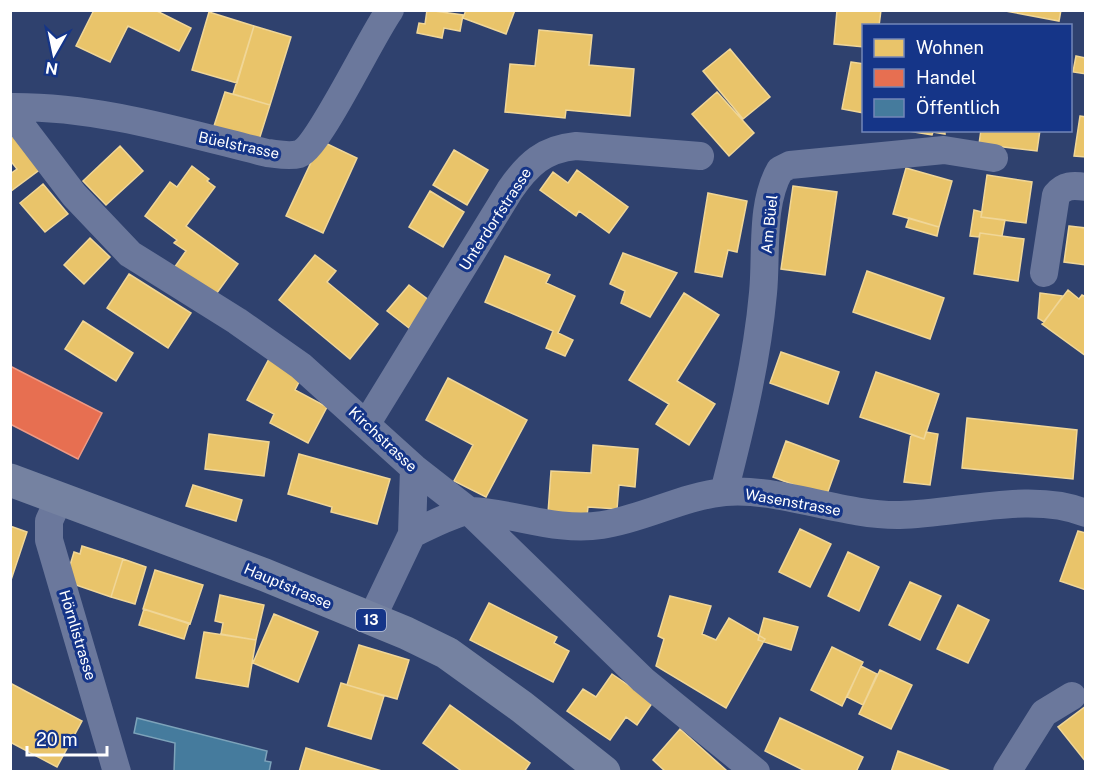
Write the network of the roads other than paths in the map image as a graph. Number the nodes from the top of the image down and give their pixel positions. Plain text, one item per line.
1 (390, 10) edge
2 (10, 109) edge
3 (700, 156) dead end
4 (994, 158) dead end
5 (1086, 187) edge
6 (1044, 273) dead end
7 (367, 423) junction
8 (414, 468) junction
9 (10, 480) edge
10 (724, 492) junction
11 (59, 499) junction
12 (469, 511) junction
13 (1086, 513) edge
14 (412, 534) junction
15 (371, 620) junction
16 (1072, 696) dead end
17 (117, 771) edge
18 (603, 771) edge
19 (756, 771) edge
20 (1007, 771) edge

1 - 2 street, Büelstrasse
2 - 7 street, Kirchstrasse
3 - 7 street, Unterdorfstrasse
4 - 10 street, Am Büel
5 - 6 street
7 - 8 street, Kirchstrasse
8 - 12 street, Kirchstrasse
8 - 14 street
9 - 11 main road, Hauptstrasse / 13
10 - 12 street, Wasenstrasse
10 - 13 street, Wasenstrasse
11 - 15 main road, Hauptstrasse / 13
11 - 17 street, Hörnlistrasse
12 - 14 street
12 - 19 street, Kirchstrasse
14 - 15 street
15 - 18 main road, Hauptstrasse / 13
16 - 20 street

